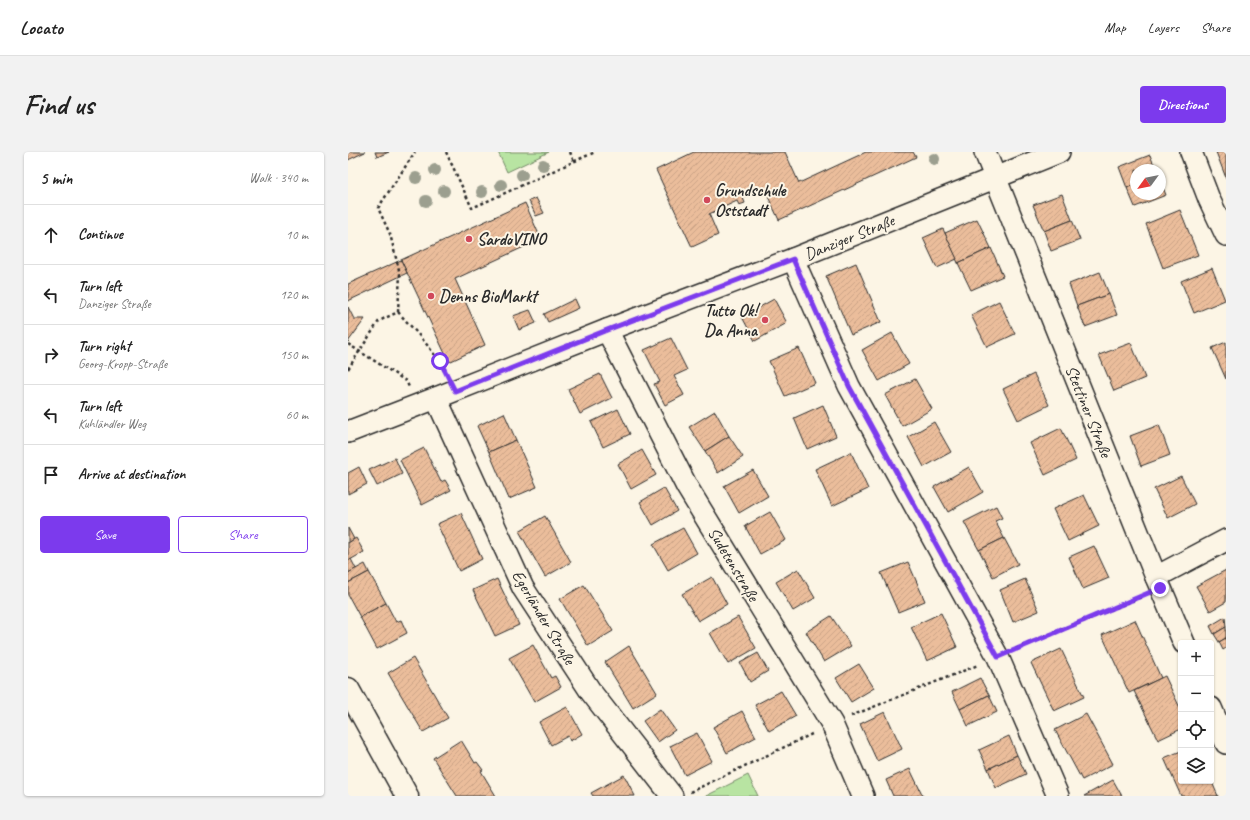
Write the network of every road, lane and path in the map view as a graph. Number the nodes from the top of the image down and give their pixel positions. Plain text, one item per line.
1 (415, 152) edge
2 (446, 152) edge
3 (570, 152) edge
4 (595, 152) edge
5 (985, 152) edge
6 (1059, 152) edge
7 (1191, 152) edge
8 (574, 162) junction
9 (995, 178) junction
10 (1226, 235) edge
11 (793, 259) junction
12 (398, 312) junction
13 (607, 330) junction
14 (348, 344) edge
15 (359, 352) junction
16 (348, 369) edge
17 (437, 398) junction
18 (348, 432) edge
19 (1226, 540) edge
20 (1158, 583) junction
21 (1183, 640) edge
22 (998, 657) junction
23 (348, 689) edge
24 (1213, 712) edge
25 (1226, 743) edge
26 (407, 796) edge
27 (672, 796) edge
28 (863, 796) edge
29 (1058, 796) edge

1 - 12 path
2 - 8 path
3 - 8 path
4 - 8 path
5 - 9 street, Stettiner Straße
6 - 9 street, Danziger Straße
7 - 10 street
9 - 11 street, Danziger Straße
9 - 20 street, Stettiner Straße
11 - 13 street, Danziger Straße
11 - 22 street
12 - 15 path
12 - 17 path
13 - 17 street, Danziger Straße
13 - 28 street, Sudetenstraße
14 - 15 path
15 - 16 path
15 - 17 path
17 - 18 street, Danziger Straße
17 - 27 street, Egerländer Straße
19 - 20 street
20 - 21 street, Stettiner Straße
20 - 22 path
22 - 29 street
23 - 26 main road
24 - 25 street

